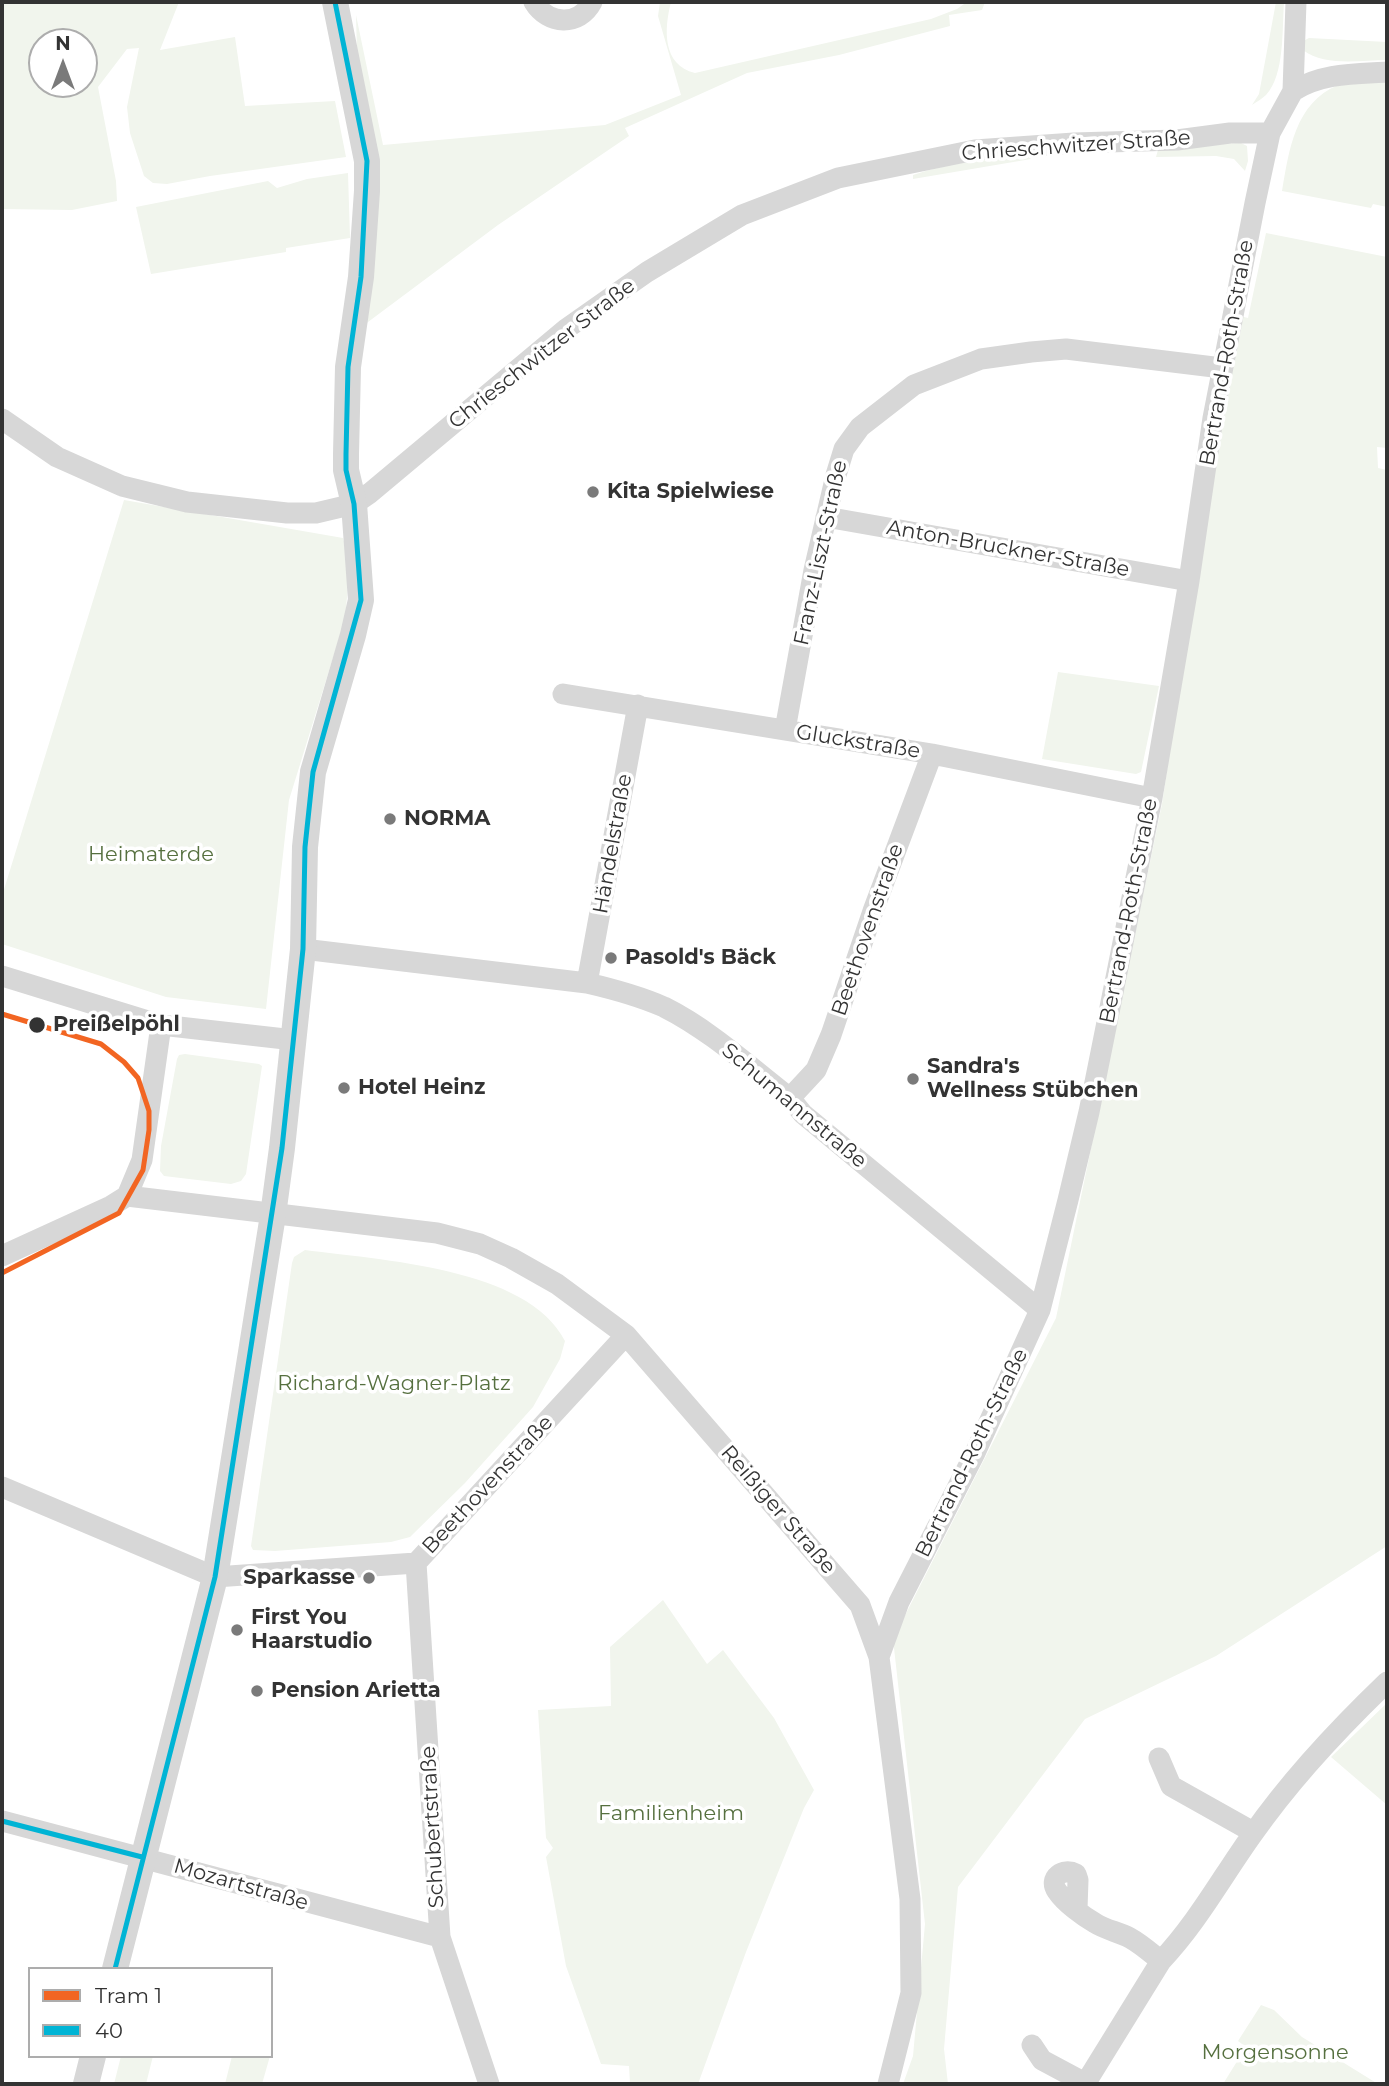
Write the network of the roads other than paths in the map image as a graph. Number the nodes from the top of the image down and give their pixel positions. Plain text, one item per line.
1 (335, 2) edge
2 (534, 2) edge
3 (592, 2) edge
4 (1296, 2) edge
5 (1387, 72) edge
6 (1293, 91) junction
7 (1270, 133) junction
8 (1222, 368) junction
9 (2, 419) edge
10 (354, 504) junction
11 (826, 517) junction
12 (1189, 581) junction
13 (563, 694) dead end
14 (638, 705) junction
15 (785, 730) junction
16 (932, 754) junction
17 (1152, 798) junction
18 (303, 949) junction
19 (2, 976) edge
20 (587, 983) junction
21 (161, 1025) junction
22 (294, 1040) junction
23 (790, 1098) junction
24 (127, 1196) junction
25 (273, 1215) junction
26 (2, 1256) edge
27 (1040, 1310) junction
28 (626, 1335) junction
29 (2, 1487) edge
30 (416, 1563) junction
31 (215, 1577) junction
32 (879, 1657) junction
33 (1387, 1682) edge
34 (1159, 1758) dead end
35 (2, 1821) edge
36 (1253, 1832) junction
37 (142, 1857) junction
38 (1077, 1909) dead end
39 (440, 1937) junction
40 (1161, 1961) junction
41 (115, 1967) edge
42 (1032, 2045) dead end
43 (92, 2058) edge
44 (86, 2084) edge
45 (489, 2084) edge
46 (888, 2084) edge
47 (1085, 2084) edge

1 - 10 street
2 - 3 street
4 - 6 street
5 - 6 street
6 - 7 street, Bertrand-Roth-Straße
7 - 8 street, Bertrand-Roth-Straße
7 - 10 street, Chrieschwitzer Straße
8 - 11 street, Franz-Liszt-Straße
8 - 12 street, Bertrand-Roth-Straße
9 - 10 street, Chrieschwitzer Straße
10 - 18 street
11 - 12 street, Anton-Bruckner-Straße
11 - 15 street, Franz-Liszt-Straße
12 - 17 street, Bertrand-Roth-Straße
13 - 14 street, Gluckstraße
14 - 15 street, Gluckstraße
14 - 20 street, Händelstraße
15 - 16 street, Gluckstraße
16 - 17 street, Gluckstraße
16 - 23 street, Beethovenstraße
17 - 27 street, Bertrand-Roth-Straße
18 - 20 street, Schumannstraße
18 - 22 street
19 - 21 street
20 - 23 street, Schumannstraße
21 - 22 street
21 - 24 street
22 - 25 street
23 - 27 street, Schumannstraße
24 - 25 street, Reißiger Straße
24 - 26 street
25 - 28 street, Reißiger Straße
25 - 31 street
27 - 32 street, Bertrand-Roth-Straße
28 - 30 street, Beethovenstraße
28 - 32 street, Reißiger Straße
29 - 31 street, Beethovenstraße
30 - 31 street, Beethovenstraße
30 - 39 street, Schubertstraße
31 - 37 street
32 - 46 street, Reißiger Straße
33 - 36 street
34 - 36 street
35 - 37 street, Mozartstraße
36 - 40 street
37 - 39 street, Mozartstraße
37 - 41 street
38 - 40 street
39 - 45 street, Schubertstraße
40 - 47 street
42 - 47 street
43 - 44 street

